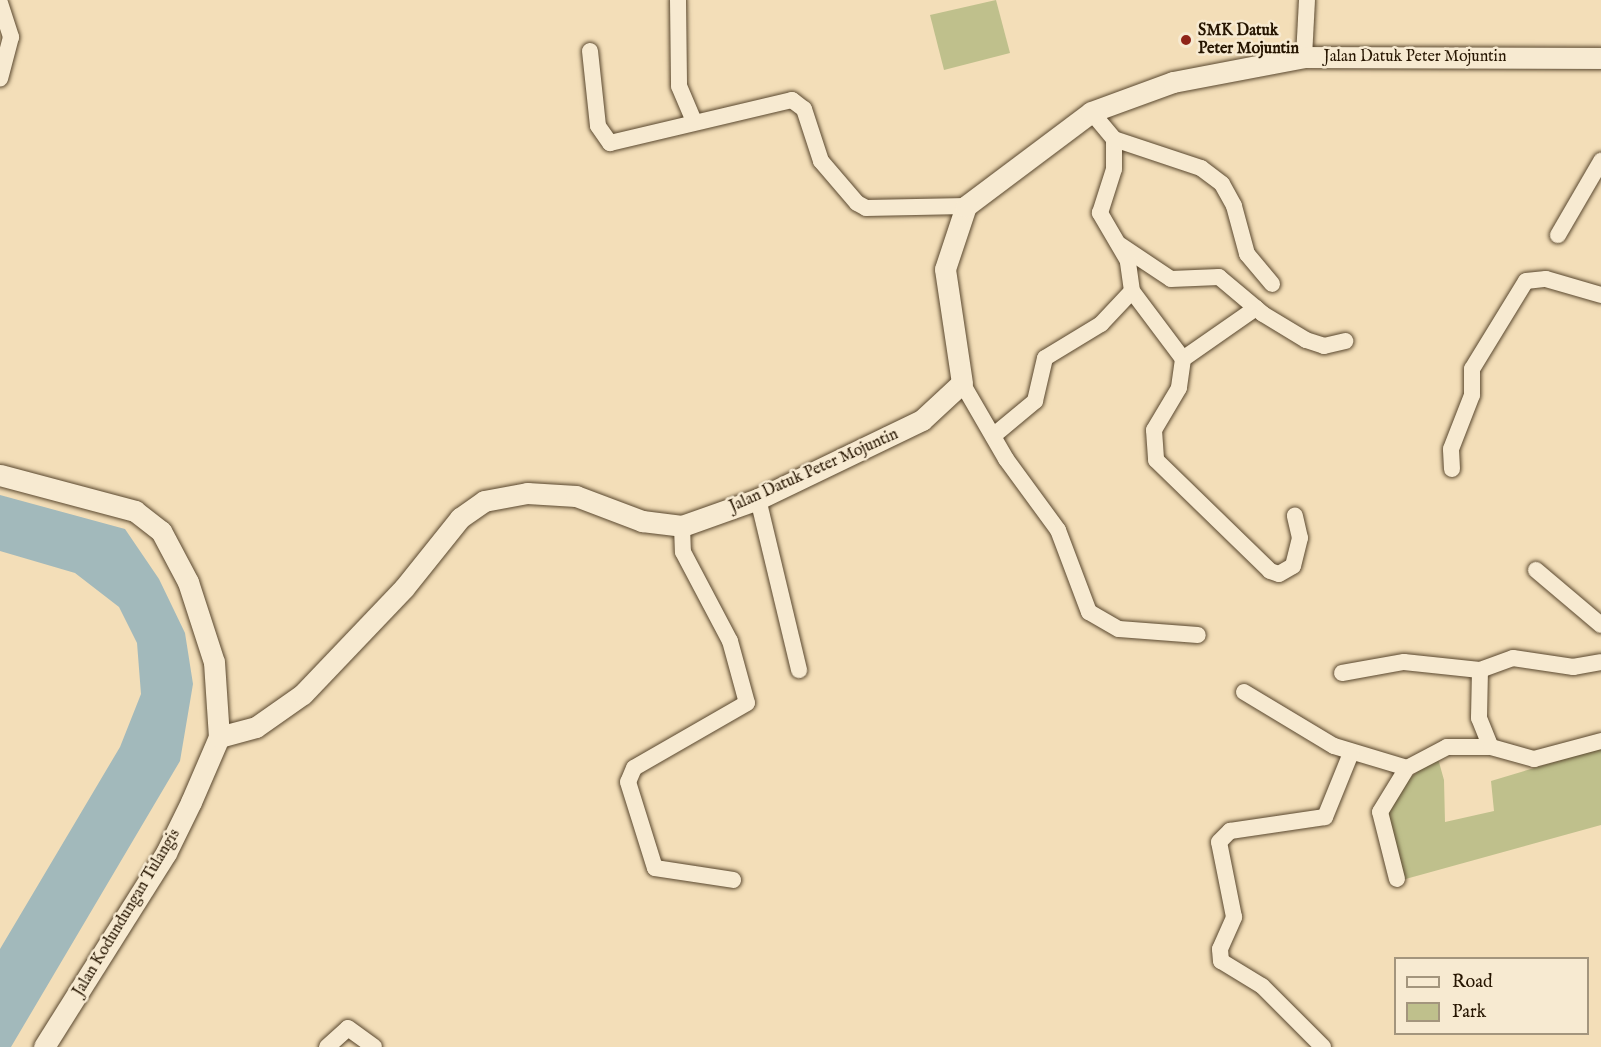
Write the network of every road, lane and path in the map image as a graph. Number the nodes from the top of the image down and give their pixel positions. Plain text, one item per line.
1 (678, 0) edge
2 (1307, 0) edge
3 (0, 3) edge
4 (590, 51) dead end
5 (1304, 57) junction
6 (1601, 58) edge
7 (0, 79) edge
8 (1091, 112) junction
9 (694, 122) junction
10 (1114, 139) junction
11 (1601, 161) edge
12 (966, 206) junction
13 (1558, 235) dead end
14 (1118, 244) junction
15 (1272, 284) dead end
16 (1132, 291) junction
17 (1601, 295) edge
18 (1256, 308) junction
19 (1345, 341) dead end
20 (1183, 359) junction
21 (966, 389) junction
22 (993, 436) junction
23 (1452, 469) dead end
24 (0, 475) edge
25 (759, 503) junction
26 (1295, 516) dead end
27 (682, 539) junction
28 (1536, 570) dead end
29 (1601, 625) edge
30 (1198, 635) dead end
31 (1601, 662) edge
32 (799, 670) dead end
33 (1480, 670) junction
34 (1342, 673) dead end
35 (1244, 692) dead end
36 (219, 736) junction
37 (1601, 741) edge
38 (1491, 747) junction
39 (1351, 753) junction
40 (1407, 768) junction
41 (1397, 879) dead end
42 (733, 880) dead end
43 (44, 1047) edge
44 (327, 1047) edge
45 (374, 1047) edge
46 (1323, 1047) edge

1 - 9 street
2 - 5 street
3 - 7 street
4 - 9 street
5 - 6 street, Jalan Datuk Peter Mojuntin
5 - 8 street, Jalan Datuk Peter Mojuntin
8 - 10 street
8 - 12 street, Jalan Datuk Peter Mojuntin
9 - 12 street
10 - 14 street
10 - 15 street
11 - 13 street
12 - 21 street
14 - 16 street
14 - 18 street
16 - 20 street
16 - 22 street
17 - 23 street
18 - 19 street
18 - 20 street
20 - 26 street
21 - 22 street
21 - 25 street, Jalan Datuk Peter Mojuntin
22 - 30 street
24 - 36 street, Jalan Kodundungan Tulangis
25 - 27 street, Jalan Datuk Peter Mojuntin
25 - 32 street
27 - 36 street, Jalan Datuk Peter Mojuntin
27 - 42 street
28 - 29 street
31 - 33 street
33 - 34 street
33 - 38 street
35 - 39 street
36 - 43 street, Jalan Kodundungan Tulangis
37 - 38 street
38 - 40 street
39 - 40 street
39 - 46 street
40 - 41 street
44 - 45 street

